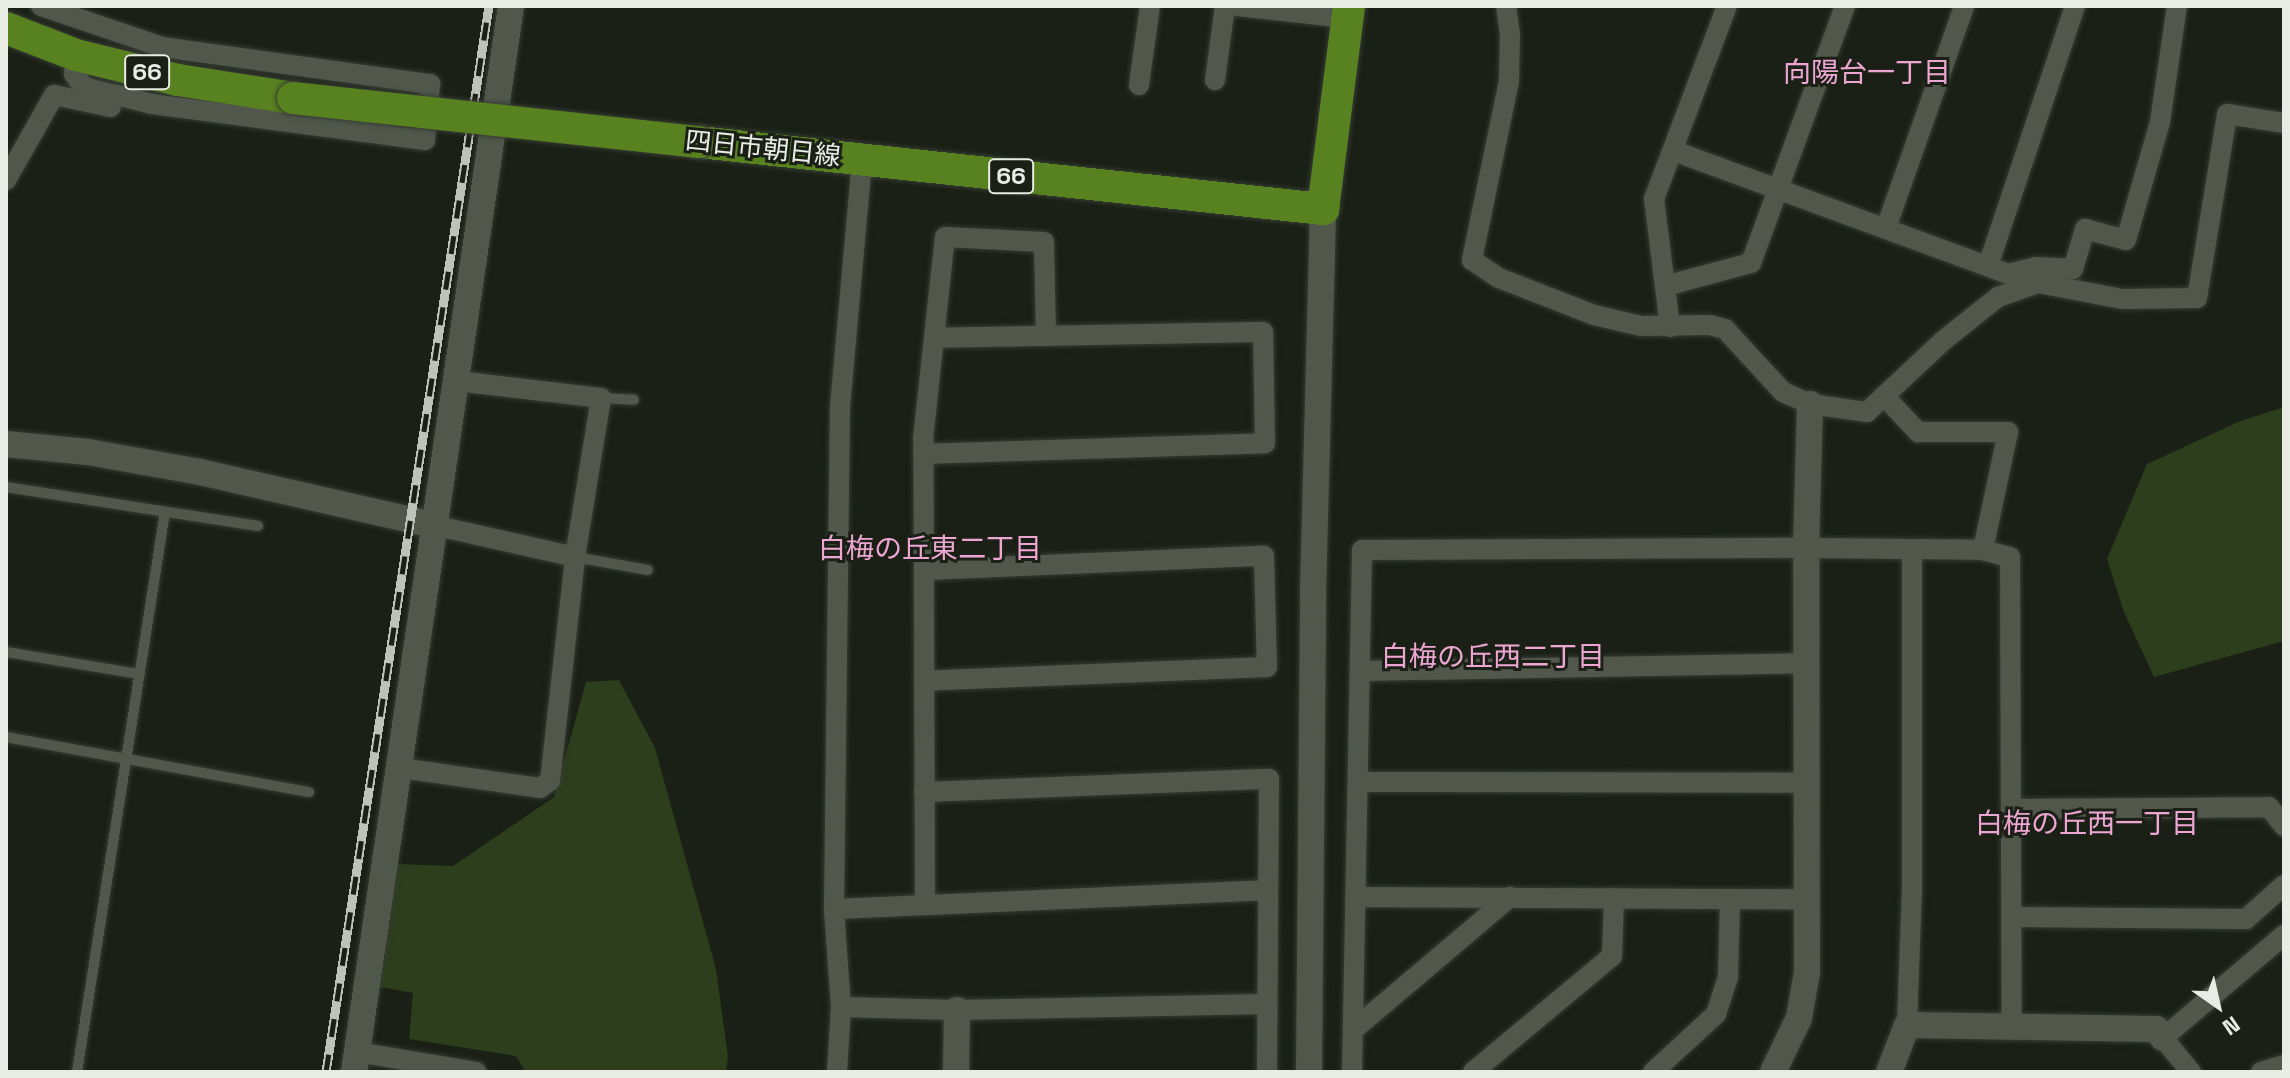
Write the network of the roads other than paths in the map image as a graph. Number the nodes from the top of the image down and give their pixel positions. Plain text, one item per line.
1 (41, 6) edge
2 (511, 6) edge
3 (1150, 6) edge
4 (1225, 6) edge
5 (1238, 6) edge
6 (1506, 6) edge
7 (1727, 6) edge
8 (1845, 6) edge
9 (1964, 6) edge
10 (2075, 6) edge
11 (2177, 6) edge
12 (1348, 12) edge
13 (6, 28) edge
14 (76, 55) junction
15 (1215, 80) dead end
16 (1139, 85) dead end
17 (152, 104) junction
18 (2284, 123) edge
19 (1674, 151) junction
20 (862, 160) junction
21 (6, 180) edge
22 (1780, 188) junction
23 (1323, 209) junction
24 (1886, 228) junction
25 (1988, 266) junction
26 (1665, 286) junction
27 (1670, 327) junction
28 (1046, 336) junction
29 (934, 338) junction
30 (456, 381) junction
31 (1884, 396) junction
32 (601, 398) junction
33 (634, 400) dead end
34 (1810, 404) junction
35 (6, 444) edge
36 (923, 454) junction
37 (6, 487) edge
38 (165, 512) junction
39 (433, 525) junction
40 (258, 526) dead end
41 (1806, 548) junction
42 (1983, 550) junction
43 (1912, 552) junction
44 (575, 557) junction
45 (648, 570) dead end
46 (924, 570) junction
47 (6, 652) edge
48 (1807, 663) junction
49 (1360, 671) junction
50 (139, 674) junction
51 (924, 681) junction
52 (6, 737) edge
53 (126, 757) junction
54 (401, 768) junction
55 (1358, 782) junction
56 (1807, 783) junction
57 (309, 792) dead end
58 (924, 792) junction
59 (2011, 809) junction
60 (2284, 826) edge
61 (2284, 885) edge
62 (1267, 890) junction
63 (1355, 897) junction
64 (1510, 897) junction
65 (1614, 898) junction
66 (1730, 899) junction
67 (1807, 899) junction
68 (925, 905) junction
69 (834, 909) junction
70 (2012, 917) junction
71 (2284, 935) edge
72 (1266, 1004) junction
73 (841, 1007) junction
74 (957, 1010) junction
75 (2012, 1024) junction
76 (1907, 1025) junction
77 (1353, 1030) junction
78 (2163, 1038) junction
79 (356, 1062) edge
80 (2284, 1065) edge
81 (77, 1072) edge
82 (476, 1072) edge
83 (837, 1072) edge
84 (956, 1072) edge
85 (1267, 1072) edge
86 (1309, 1072) edge
87 (1352, 1072) edge
88 (1473, 1072) edge
89 (1653, 1072) edge
90 (1773, 1072) edge
91 (1889, 1072) edge
92 (2191, 1072) edge
93 (2261, 1072) edge

1 - 17 street
2 - 30 street
3 - 16 street
4 - 15 street
5 - 12 street
6 - 27 street
7 - 19 street
8 - 22 street
9 - 24 street
10 - 25 street
11 - 25 street
12 - 23 main road
13 - 14 main road, 四日市朝日線 / 66
14 - 17 street
14 - 20 main road, 四日市朝日線 / 66, bridge
17 - 21 street
18 - 31 street
19 - 22 street
19 - 26 street
20 - 23 main road, 四日市朝日線 / 66
20 - 69 street
22 - 24 street
22 - 26 street
23 - 86 street
24 - 25 street
26 - 27 street
27 - 34 street
28 - 29 street
28 - 29 street
28 - 36 street
29 - 36 street
30 - 32 street
30 - 39 street
31 - 34 street
31 - 42 street
32 - 33 lane
32 - 44 street
34 - 41 street
35 - 39 street
36 - 46 street
37 - 38 lane
38 - 40 lane
38 - 50 lane
39 - 44 street
39 - 54 street
41 - 43 street
41 - 48 street
41 - 49 street
42 - 43 street
42 - 59 street
43 - 76 street
44 - 45 lane
44 - 54 street
46 - 51 street
46 - 51 street
47 - 50 lane
48 - 49 street
48 - 56 street
49 - 55 street
50 - 53 lane
51 - 58 street
52 - 53 lane
53 - 57 lane
53 - 81 lane
54 - 79 street
55 - 56 street
55 - 63 street
56 - 67 street
58 - 62 street
58 - 68 street
59 - 60 street
59 - 70 street
61 - 70 street
62 - 68 street
62 - 72 street
63 - 64 street
63 - 77 street
64 - 65 street
64 - 77 street
65 - 66 street
65 - 88 street
66 - 67 street
66 - 89 street
67 - 90 street
68 - 69 street
69 - 73 street
70 - 75 street
71 - 78 street
72 - 74 street
72 - 85 street
73 - 74 street
73 - 83 street
74 - 84 street
75 - 76 street
75 - 78 street
76 - 91 street
77 - 87 street
78 - 92 street
79 - 82 street
80 - 93 street

